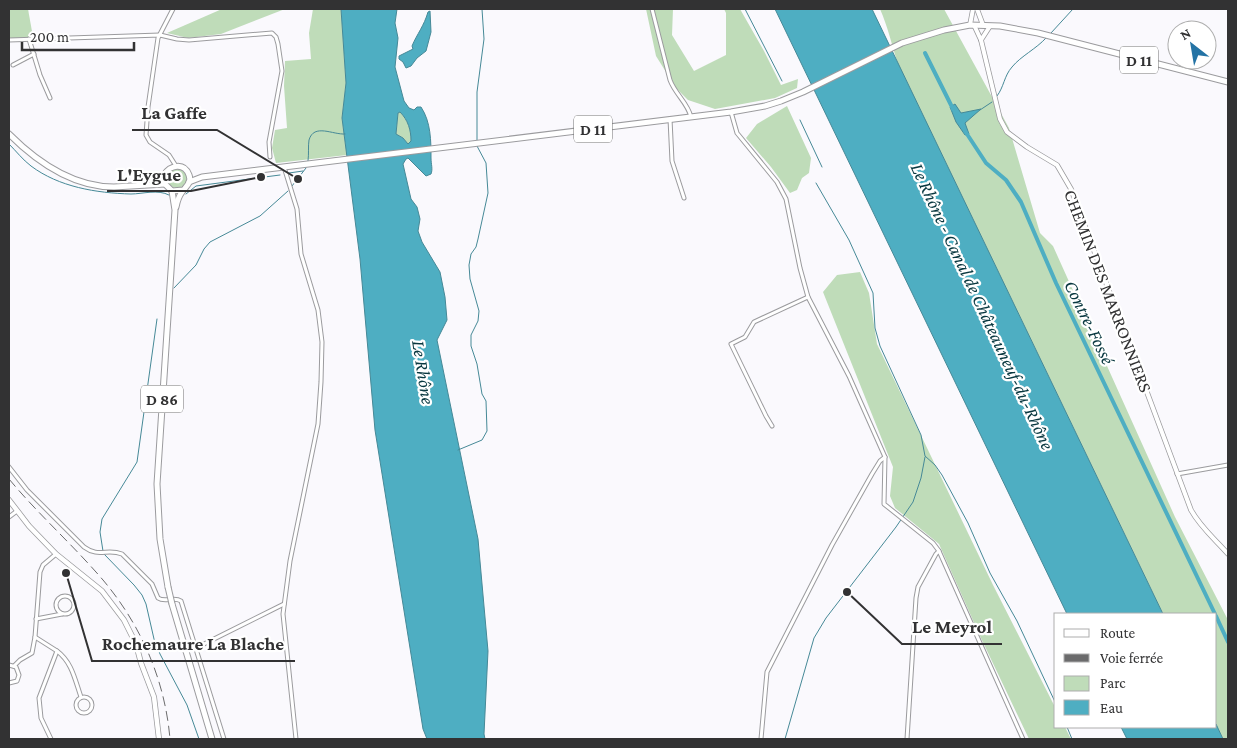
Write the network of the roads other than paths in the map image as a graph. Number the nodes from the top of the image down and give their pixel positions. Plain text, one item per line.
1 (173, 9) edge
2 (652, 9) edge
3 (975, 9) edge
4 (972, 25) junction
5 (983, 25) junction
6 (990, 26) junction
7 (160, 35) junction
8 (29, 39) junction
9 (9, 40) edge
10 (981, 40) junction
11 (34, 54) junction
12 (13, 65) dead end
13 (1228, 82) edge
14 (50, 98) dead end
15 (731, 112) junction
16 (691, 117) junction
17 (670, 119) junction
18 (9, 134) edge
19 (169, 155) junction
20 (270, 157) dead end
21 (176, 166) junction
22 (284, 167) junction
23 (170, 168) junction
24 (188, 173) junction
25 (164, 175) junction
26 (202, 178) junction
27 (189, 182) junction
28 (165, 184) junction
29 (126, 186) junction
30 (183, 190) junction
31 (172, 191) junction
32 (684, 198) dead end
33 (175, 210) junction
34 (808, 297) junction
35 (772, 426) dead end
36 (885, 457) junction
37 (1228, 465) edge
38 (9, 467) edge
39 (1177, 474) junction
40 (9, 500) edge
41 (17, 511) junction
42 (9, 517) edge
43 (939, 551) junction
44 (56, 554) junction
45 (1228, 554) edge
46 (285, 604) junction
47 (62, 614) junction
48 (36, 619) junction
49 (35, 637) junction
50 (195, 648) junction
51 (56, 651) junction
52 (9, 665) edge
53 (14, 666) junction
54 (9, 683) edge
55 (82, 698) junction
56 (52, 739) edge
57 (159, 739) edge
58 (212, 739) edge
59 (224, 739) edge
60 (296, 739) edge
61 (761, 739) edge
62 (906, 739) edge
63 (1023, 739) edge

1 - 7 street
2 - 16 street
3 - 4 street
3 - 5 street
4 - 5 main road, D 11
4 - 10 street, CHEMIN DES MARRONNIERS
4 - 15 main road, D 11
5 - 6 main road, D 11
6 - 10 street
6 - 13 main road, D 11
7 - 8 street
7 - 19 street
7 - 20 street
8 - 9 street
8 - 11 street
10 - 39 street, CHEMIN DES MARRONNIERS
11 - 12 street
11 - 14 street
15 - 16 main road, D 11
15 - 34 street
16 - 17 main road, D 11
17 - 22 main road, D 11
17 - 32 street
18 - 29 main road
19 - 21 street
19 - 23 street
21 - 23 main road
21 - 24 main road
22 - 26 main road
22 - 46 street
23 - 25 main road
24 - 26 main road
24 - 27 main road
25 - 28 main road
25 - 29 main road
26 - 27 main road
27 - 30 main road
28 - 29 main road
28 - 31 main road
30 - 31 main road
30 - 33 main road, D 86
31 - 33 main road, D 86
33 - 58 main road, D 86, bridge
34 - 35 street
34 - 36 street
36 - 43 street
36 - 61 street
37 - 39 street
38 - 50 street
39 - 45 street, CHEMIN DES MARRONNIERS
40 - 41 main road
41 - 42 street
41 - 44 main road
43 - 62 street
43 - 63 street
44 - 48 street
44 - 57 main road
46 - 50 street
46 - 60 street
47 - 47 street
47 - 48 street
48 - 49 street
49 - 51 street
49 - 53 street
50 - 59 street
51 - 55 street
51 - 56 street
52 - 53 street
53 - 54 street
55 - 55 street

